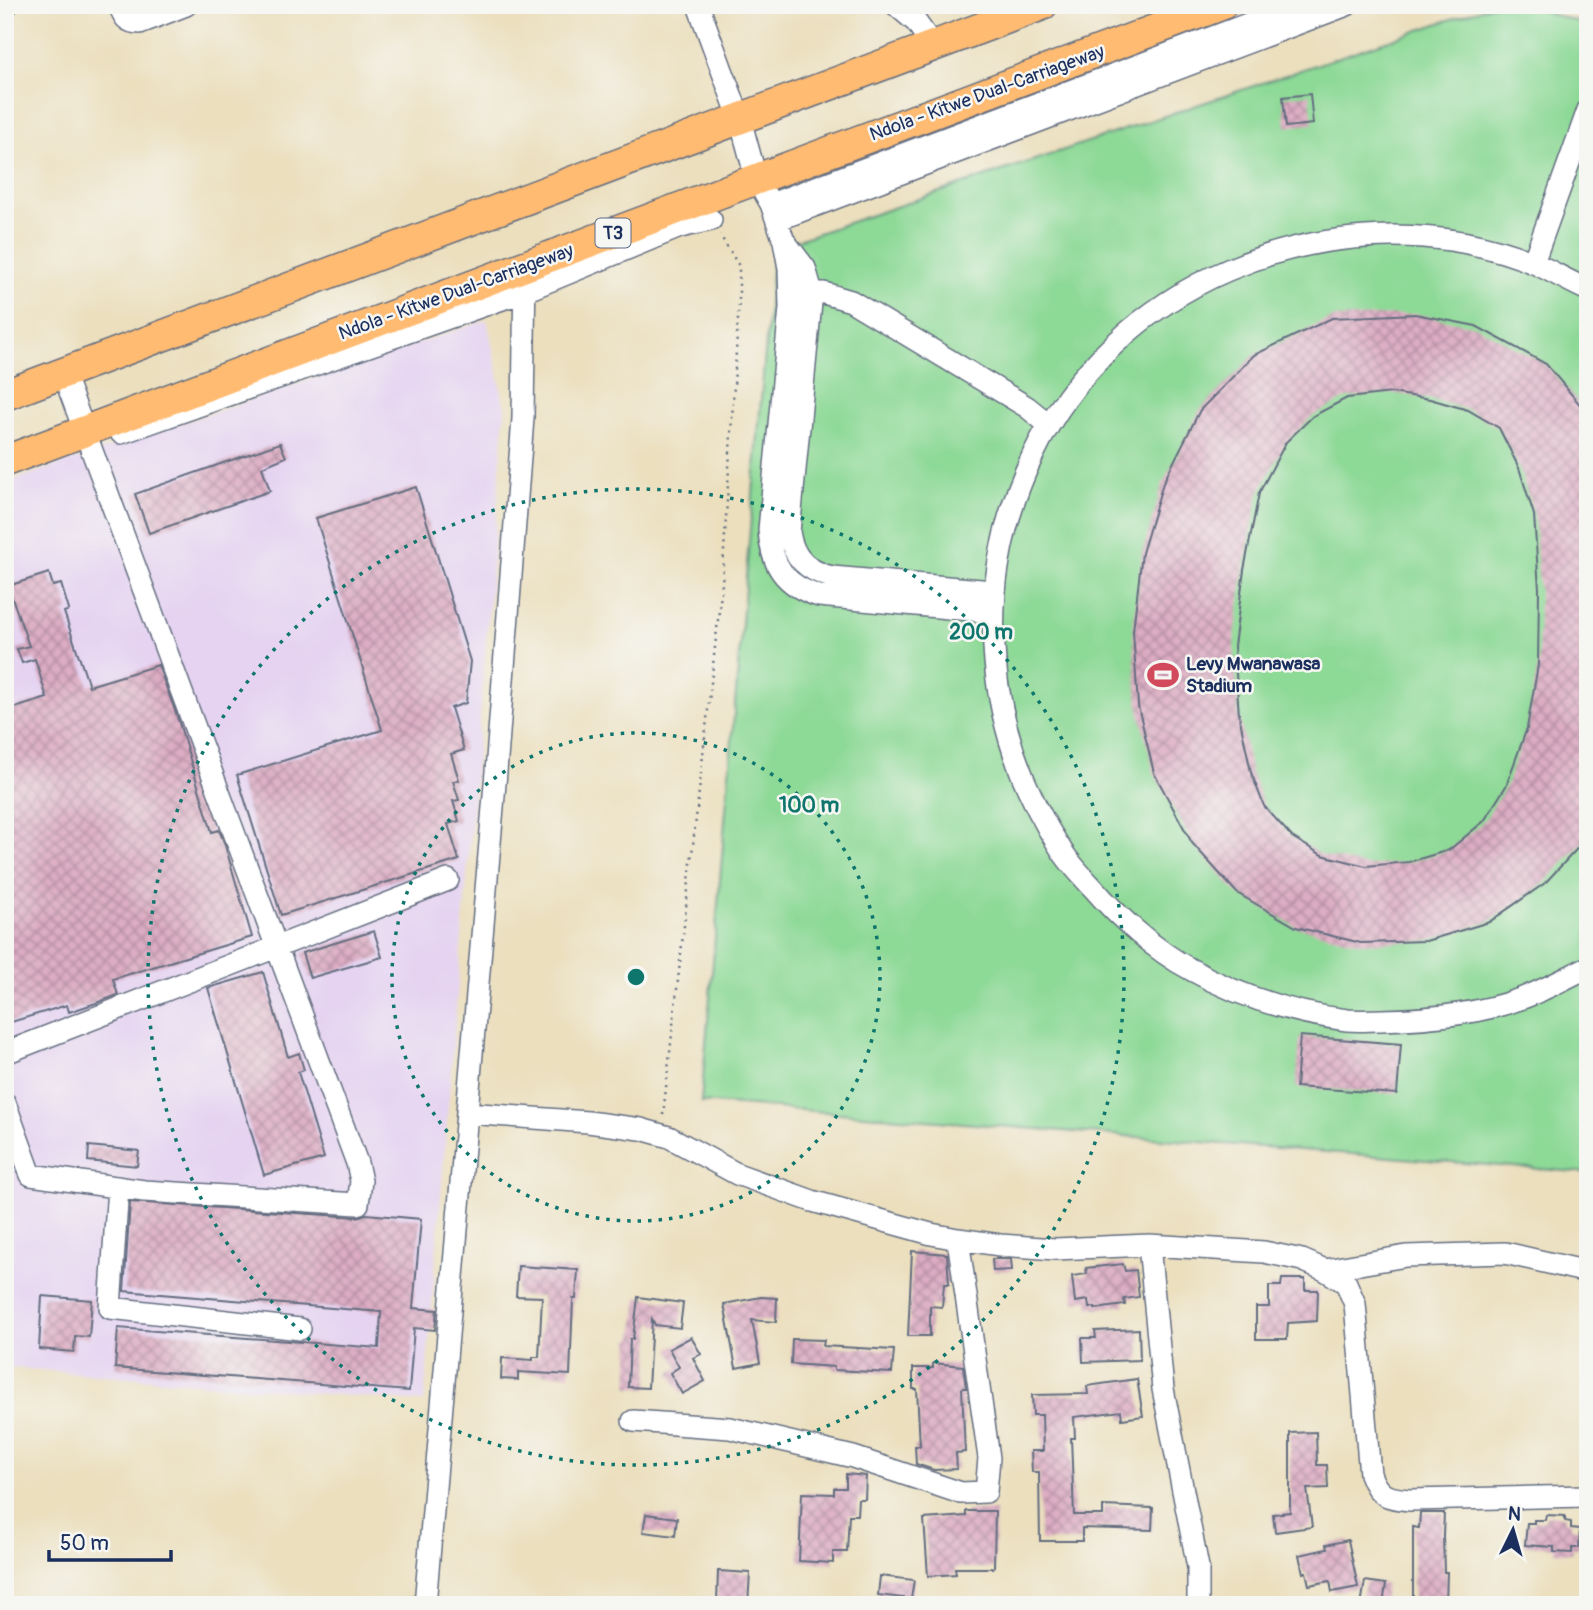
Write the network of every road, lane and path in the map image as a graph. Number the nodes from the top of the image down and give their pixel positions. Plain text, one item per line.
1 (119, 5) edge
2 (186, 5) edge
3 (698, 5) edge
4 (896, 5) edge
5 (1042, 5) edge
6 (1221, 5) edge
7 (1298, 5) edge
8 (1347, 5) edge
9 (933, 46) junction
10 (1588, 110) edge
11 (740, 119) junction
12 (756, 178) junction
13 (774, 212) junction
14 (710, 220) joint
15 (1533, 263) junction
16 (525, 279) junction
17 (1588, 290) edge
18 (801, 293) junction
19 (63, 373) junction
20 (5, 395) edge
21 (1048, 424) junction
22 (87, 437) junction
23 (5, 461) edge
24 (993, 601) junction
25 (448, 880) dead end
26 (277, 948) junction
27 (1588, 967) edge
28 (5, 1053) edge
29 (5, 1102) edge
30 (467, 1113) junction
31 (659, 1134) junction
32 (118, 1187) junction
33 (958, 1239) junction
34 (1149, 1245) junction
35 (1325, 1270) junction
36 (1588, 1272) edge
37 (300, 1329) dead end
38 (633, 1421) dead end
39 (1588, 1496) edge
40 (425, 1605) edge
41 (1198, 1605) edge

1 - 2 street
3 - 11 street
4 - 9 street
5 - 9 highway
6 - 12 highway, Ndola - Kitwe Dual-Carriageway / T3
7 - 13 street
8 - 13 street
9 - 11 highway
10 - 15 street
11 - 12 street
11 - 19 highway
12 - 13 street
12 - 16 highway, Ndola - Kitwe Dual-Carriageway / T3
13 - 18 street
14 - 16 street
14 - 31 path
15 - 17 street
15 - 21 street
16 - 22 highway, Ndola - Kitwe Dual-Carriageway / T3
16 - 30 street
18 - 21 street
18 - 24 street
19 - 20 highway
19 - 22 street
21 - 24 street
22 - 23 highway, Ndola - Kitwe Dual-Carriageway / T3
22 - 26 street
24 - 27 street
25 - 26 street
26 - 28 street
26 - 32 street
29 - 32 street
30 - 31 street
30 - 40 street
31 - 33 street
32 - 37 street
33 - 34 street
33 - 38 street
34 - 35 street
34 - 41 street
35 - 36 street
35 - 39 street

